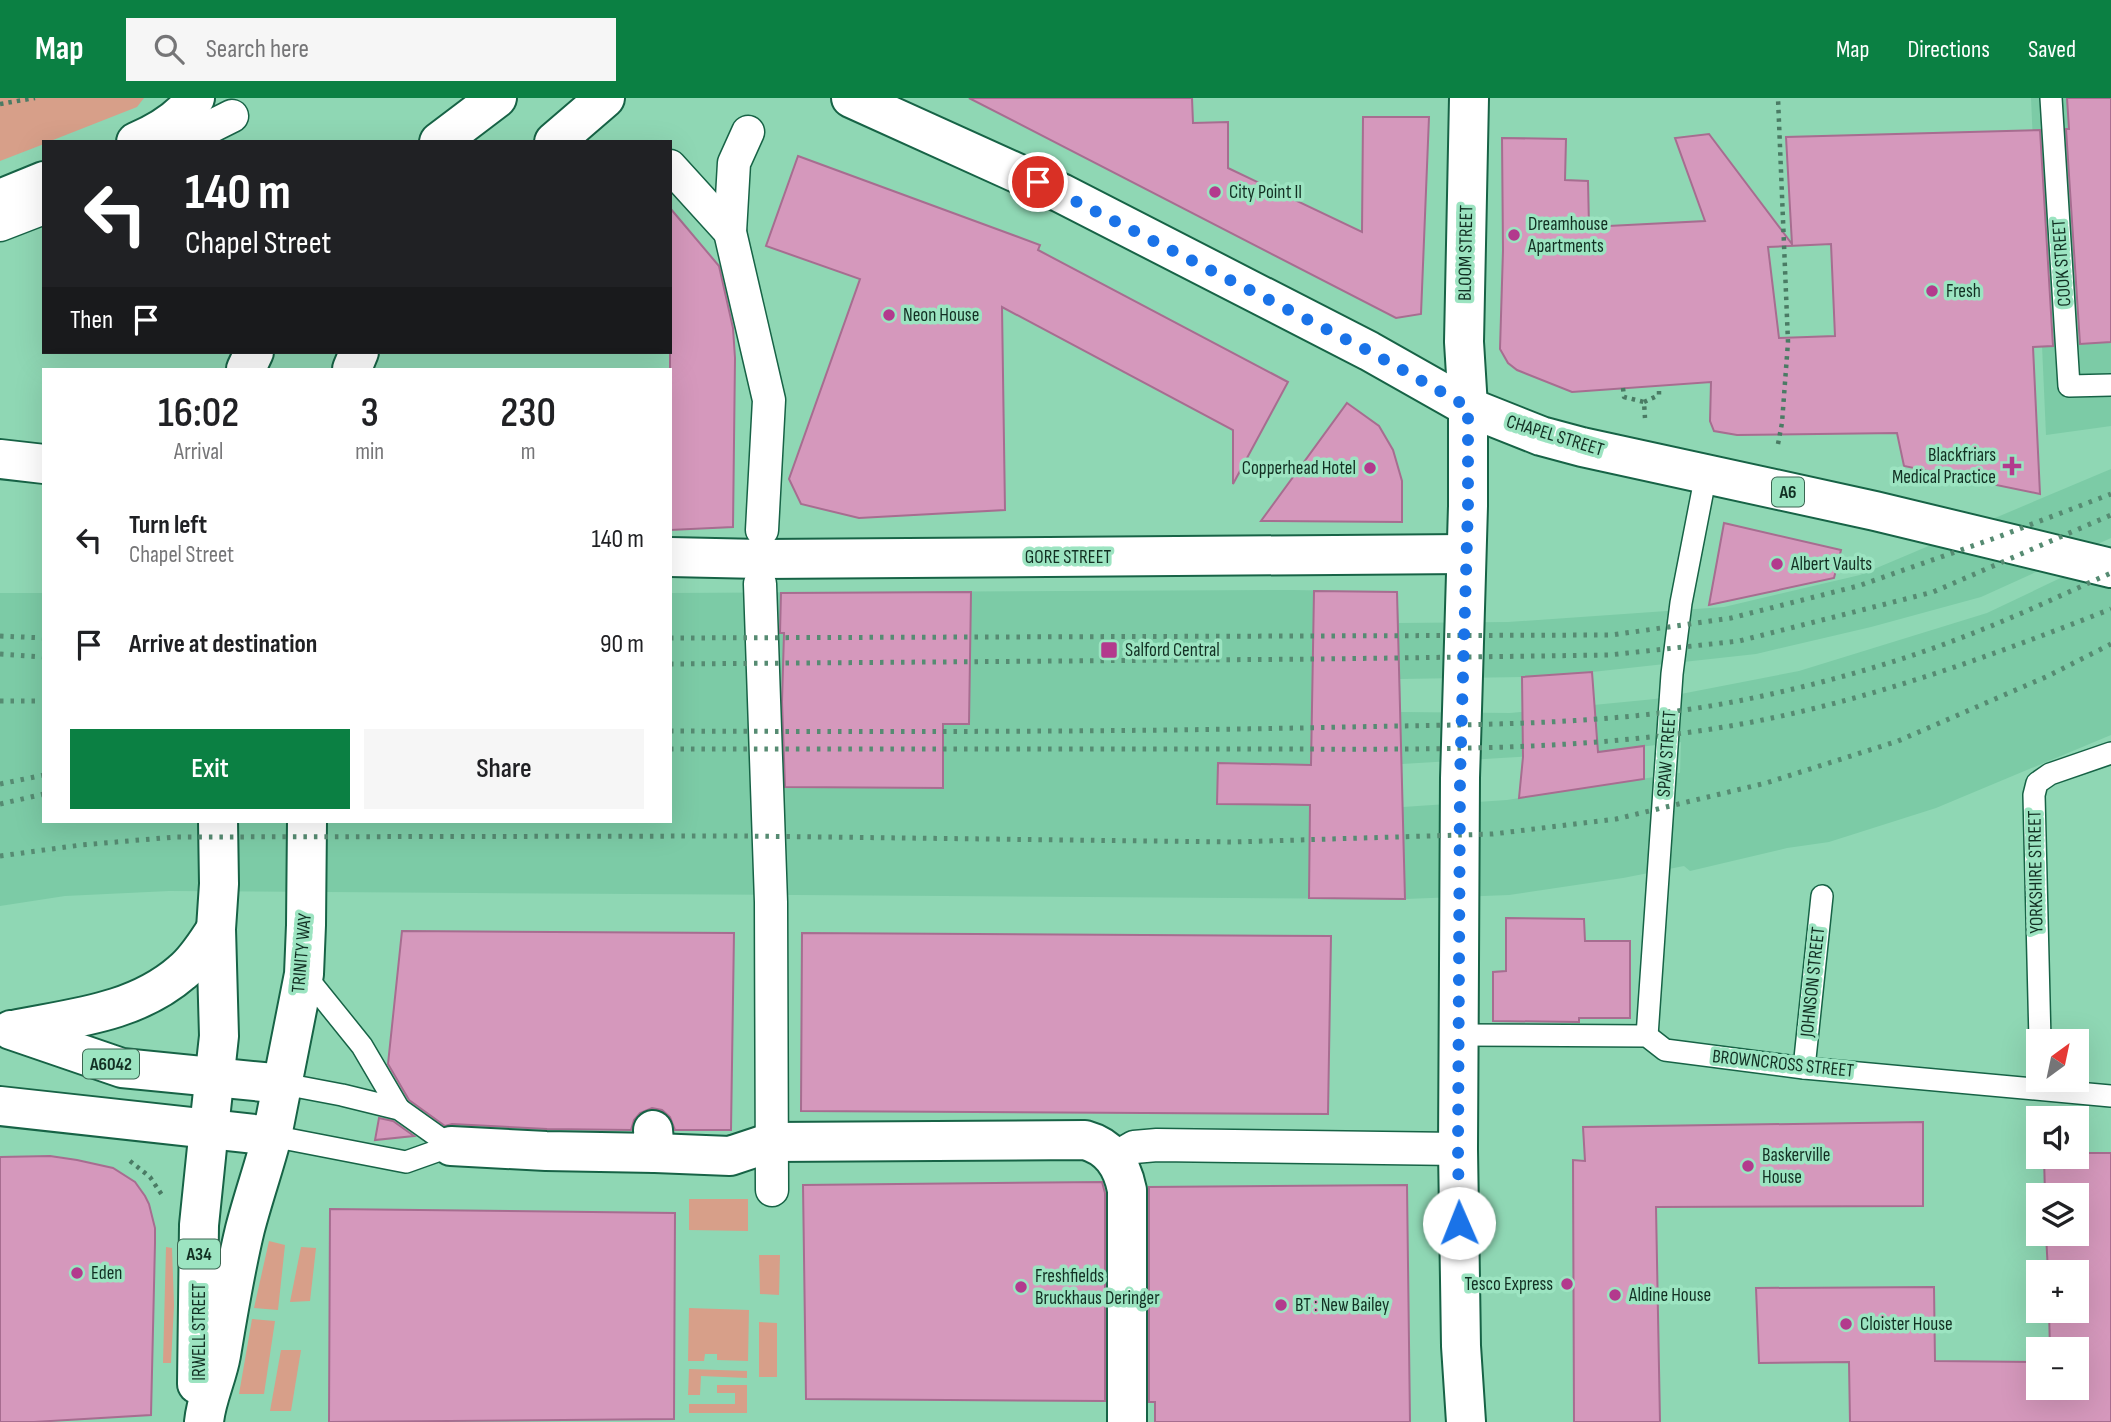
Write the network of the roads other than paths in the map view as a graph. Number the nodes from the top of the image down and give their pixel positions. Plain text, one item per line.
1 (605, 98) edge
2 (851, 98) edge
3 (1469, 98) edge
4 (2051, 98) edge
5 (487, 102) edge
6 (235, 118) edge
7 (196, 128) edge
8 (748, 132) dead end
9 (141, 140) edge
10 (441, 140) edge
11 (556, 140) edge
12 (672, 168) edge
13 (42, 182) edge
14 (0, 199) edge
15 (42, 209) edge
16 (0, 225) edge
17 (730, 232) junction
18 (2111, 385) edge
19 (1468, 407) junction
20 (0, 459) edge
21 (42, 464) edge
22 (1706, 474) junction
23 (762, 530) dead end
24 (1466, 554) junction
25 (672, 557) edge
26 (2111, 568) edge
27 (761, 584) dead end
28 (2111, 753) edge
29 (218, 823) edge
30 (307, 823) edge
31 (1822, 896) dead end
32 (216, 929) junction
33 (304, 974) junction
34 (2040, 1029) edge
35 (5, 1031) edge
36 (1458, 1035) junction
37 (1647, 1036) junction
38 (1804, 1068) junction
39 (215, 1076) junction
40 (2026, 1083) edge
41 (284, 1084) junction
42 (2087, 1092) edge
43 (2111, 1096) edge
44 (0, 1106) edge
45 (399, 1109) junction
46 (209, 1128) junction
47 (272, 1136) junction
48 (772, 1142) junction
49 (451, 1146) junction
50 (1458, 1149) junction
51 (1115, 1158) junction
52 (772, 1190) dead end
53 (204, 1416) edge
54 (1127, 1422) edge
55 (1466, 1422) edge

1 - 11 main road
2 - 19 main road, CHAPEL STREET / A6
3 - 19 main road, BLOOM STREET
4 - 18 lane, COOK STREET
5 - 10 main road
6 - 7 street
7 - 9 main road
8 - 17 street
12 - 17 street
13 - 14 main road
15 - 16 street
17 - 23 street
19 - 22 main road, CHAPEL STREET / A6
19 - 24 main road, BLOOM STREET
20 - 21 main road
22 - 26 main road, CHAPEL STREET / A6
22 - 37 lane, SPAW STREET
24 - 25 main road, GORE STREET
24 - 36 main road, BLOOM STREET
27 - 48 street
28 - 34 lane, YORKSHIRE STREET
29 - 32 main road, A34
30 - 33 main road, TRINITY WAY / A34
31 - 38 lane, JOHNSON STREET
32 - 35 main road
32 - 39 main road, A34
33 - 41 main road, TRINITY WAY / A34
33 - 45 lane
35 - 39 main road, A6042
36 - 37 lane, BROWNCROSS STREET
36 - 50 main road, BLOOM STREET
37 - 38 lane, BROWNCROSS STREET
38 - 40 lane, BROWNCROSS STREET
39 - 41 main road, A6042
39 - 46 main road, A34
41 - 45 lane
41 - 47 main road, TRINITY WAY / A34
42 - 43 lane, BROWNCROSS STREET
44 - 46 main road
45 - 49 lane
46 - 47 main road
46 - 53 main road, IRWELL STREET / A34
47 - 49 lane
47 - 53 main road, IRWELL STREET / A34
48 - 49 main road
48 - 51 main road
48 - 52 street
50 - 51 street
50 - 55 main road, BLOOM STREET
51 - 54 main road

